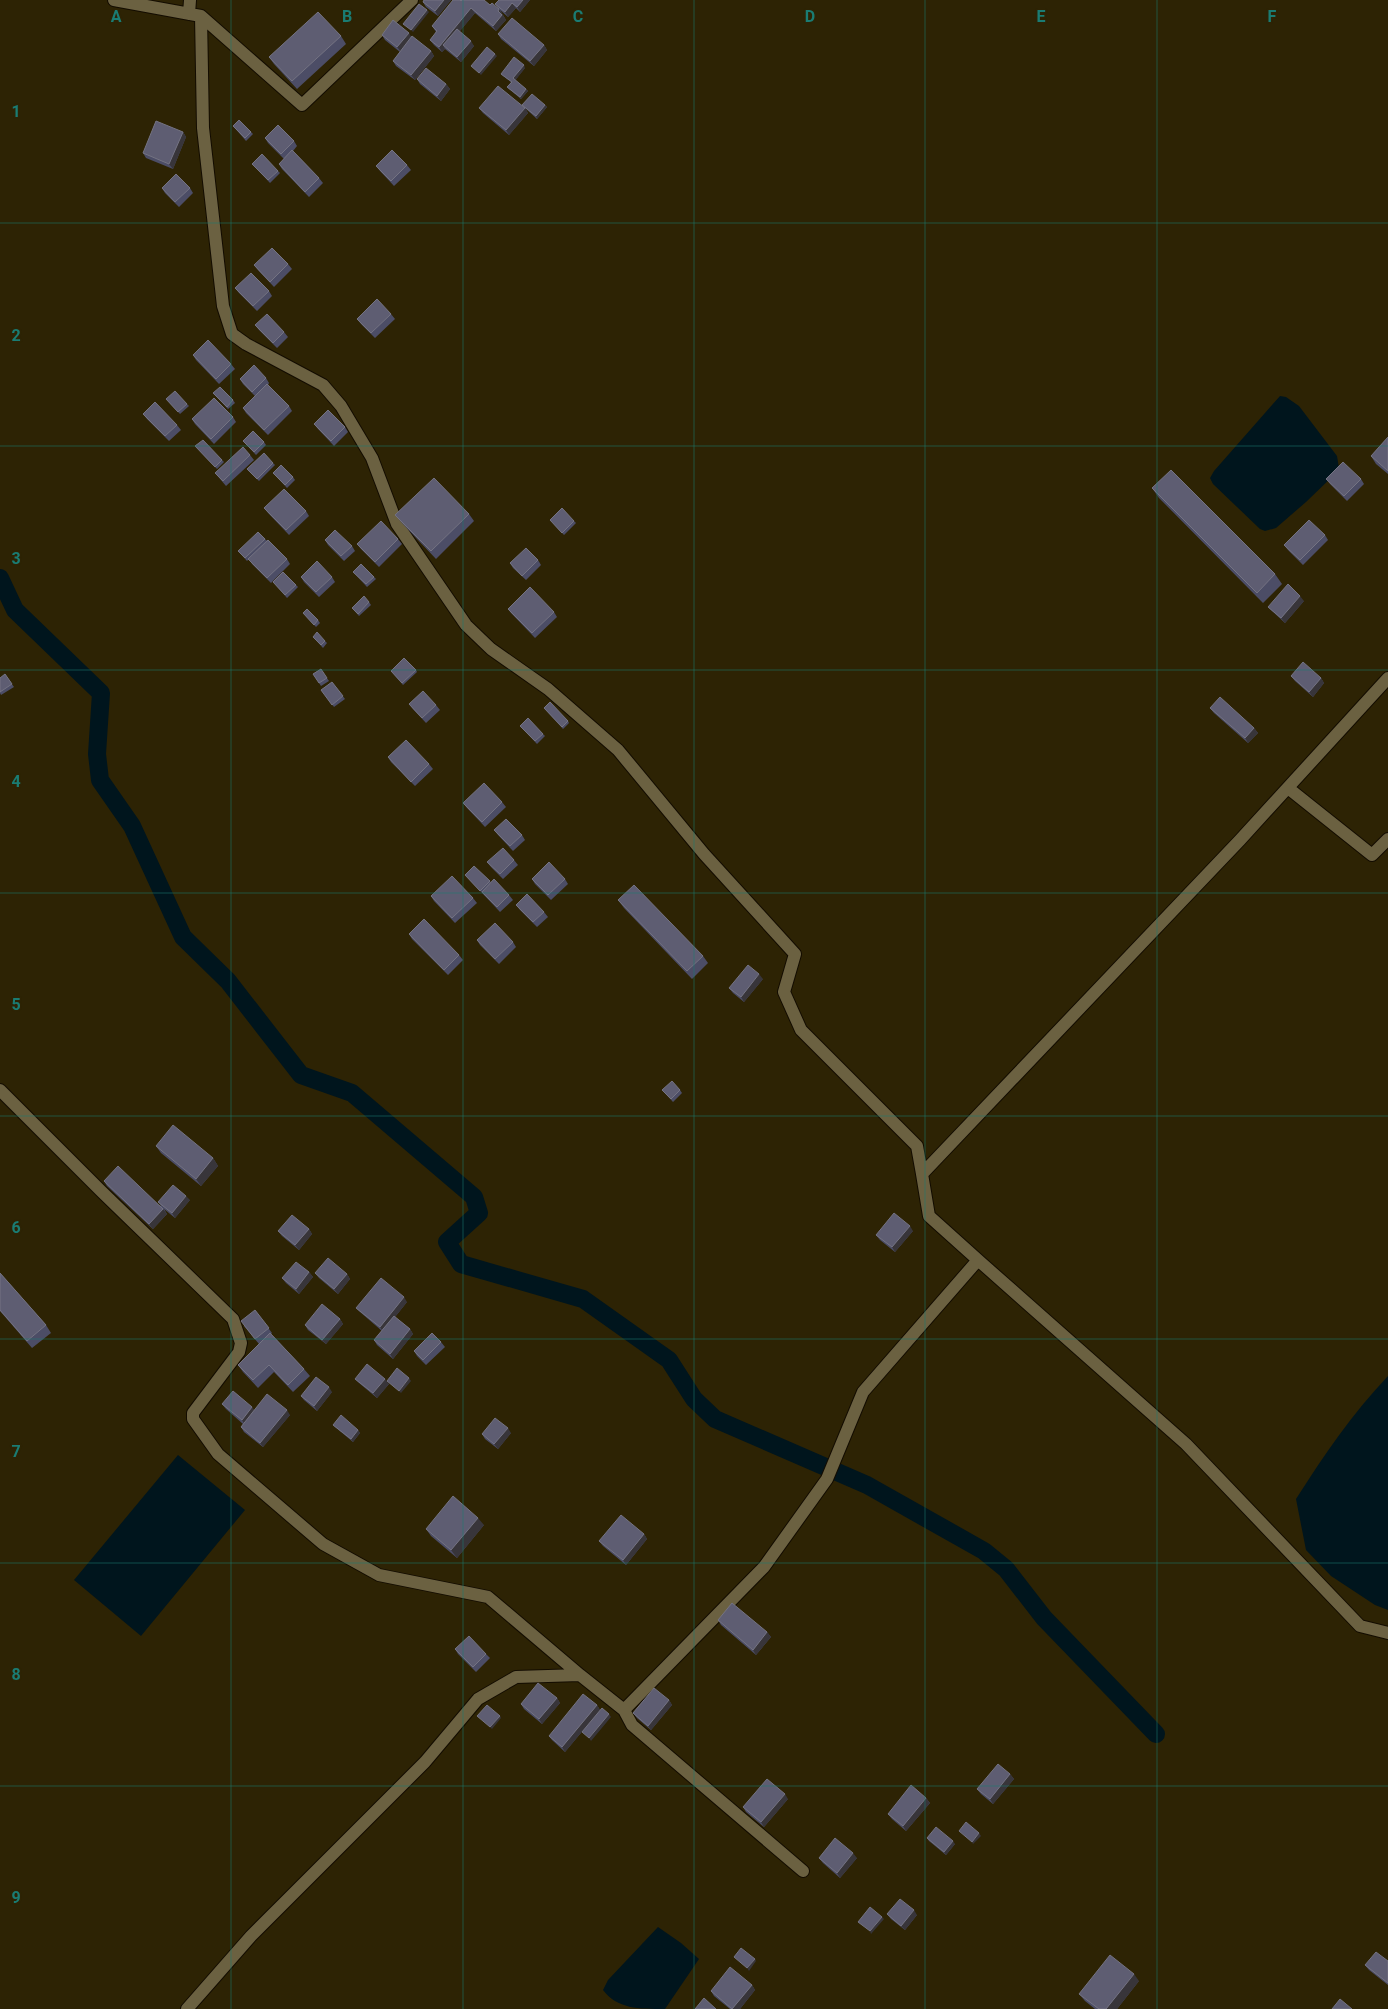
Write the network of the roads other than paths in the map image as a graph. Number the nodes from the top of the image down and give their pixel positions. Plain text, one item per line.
1 (114, 0) edge
2 (190, 0) edge
3 (412, 0) edge
4 (195, 15) junction
5 (1388, 678) edge
6 (1288, 788) junction
7 (1388, 839) edge
8 (0, 1090) edge
9 (922, 1174) junction
10 (978, 1260) junction
11 (1388, 1633) edge
12 (580, 1675) junction
13 (624, 1710) junction
14 (803, 1871) dead end
15 (188, 2009) edge

1 - 4 street
2 - 4 street
3 - 4 street
4 - 9 street
5 - 6 street
6 - 7 street
6 - 9 street
8 - 12 street
9 - 10 street
10 - 11 street
10 - 13 street
12 - 13 street
12 - 15 street
13 - 14 street

